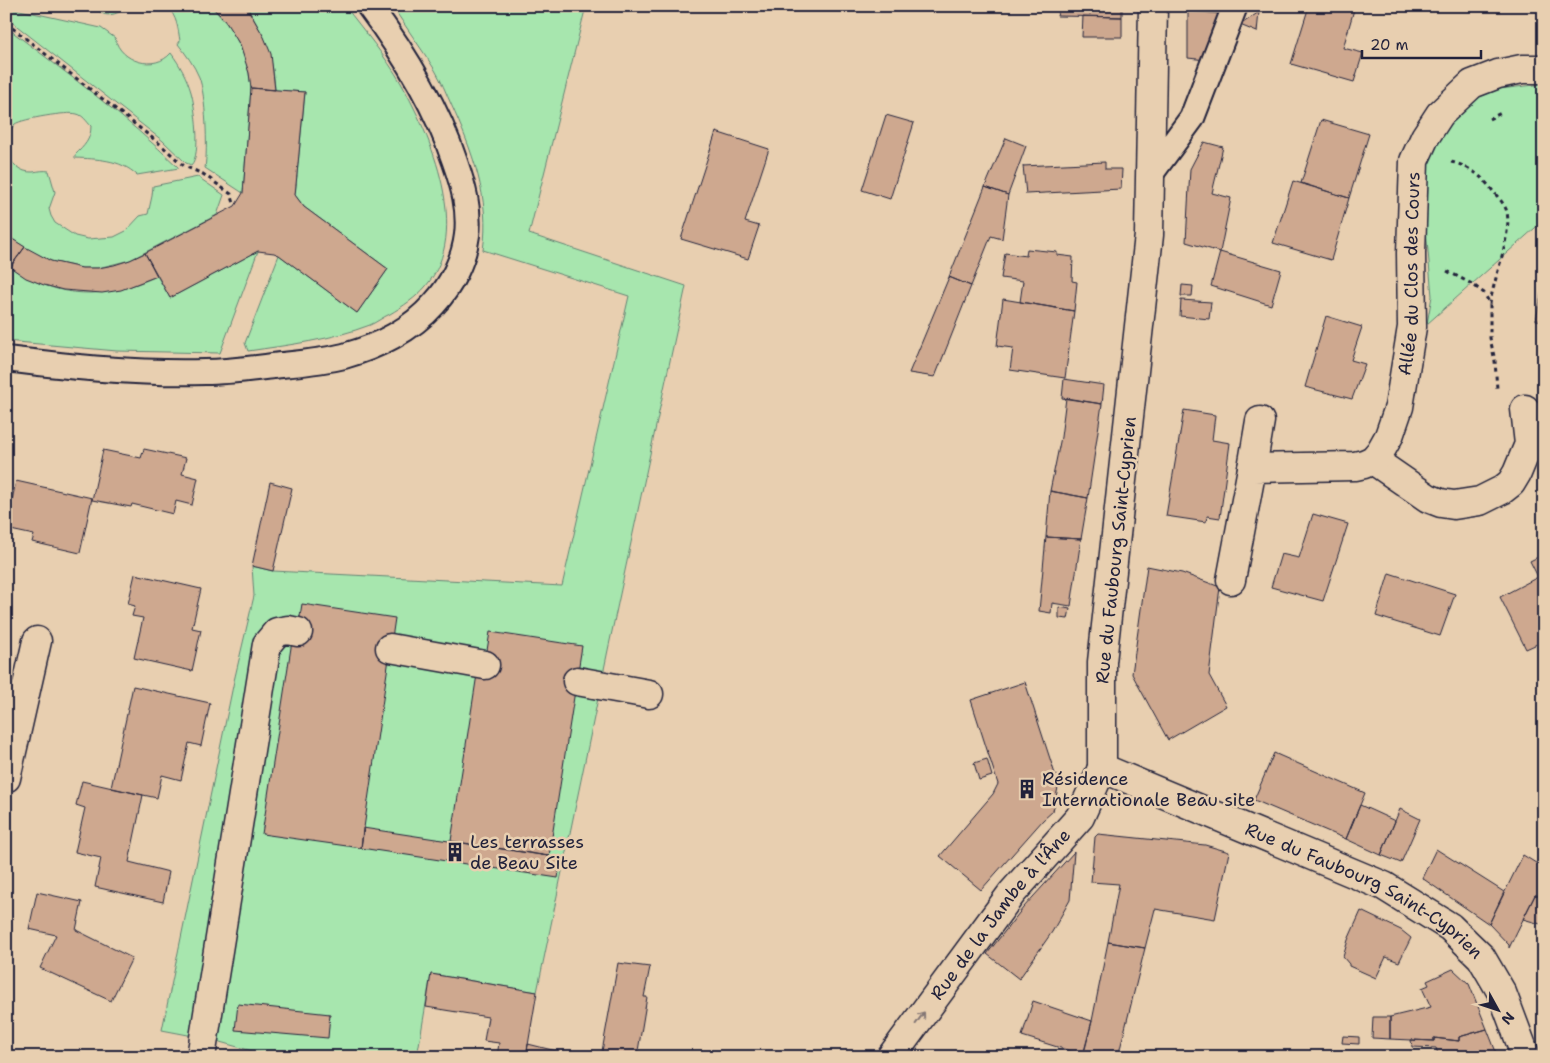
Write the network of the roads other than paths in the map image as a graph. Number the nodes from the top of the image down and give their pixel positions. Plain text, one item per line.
1 (368, 6) edge
2 (1152, 6) edge
3 (1235, 6) edge
4 (1544, 69) edge
5 (1150, 175) junction
6 (6, 359) edge
7 (1525, 409) road end
8 (1260, 421) dead end
9 (1373, 460) junction
10 (1252, 468) junction
11 (1231, 580) dead end
12 (298, 632) dead end
13 (37, 641) dead end
14 (390, 648) dead end
15 (485, 665) dead end
16 (577, 681) dead end
17 (649, 694) dead end
18 (1102, 768) junction
19 (6, 778) edge
20 (201, 1057) edge
21 (891, 1057) edge
22 (1526, 1057) edge

1 - 6 lane
2 - 5 street, Rue du Faubourg Saint-Cyprien
3 - 5 lane
4 - 9 street, Allée du Clos des Cours
5 - 18 street, Rue du Faubourg Saint-Cyprien
7 - 9 street
8 - 10 street
9 - 10 street
10 - 11 street
12 - 20 street
13 - 19 street
14 - 15 street
16 - 17 street
21 -> 18 street, Rue de la Jambe à l'Âne
18 - 22 street, Rue du Faubourg Saint-Cyprien

